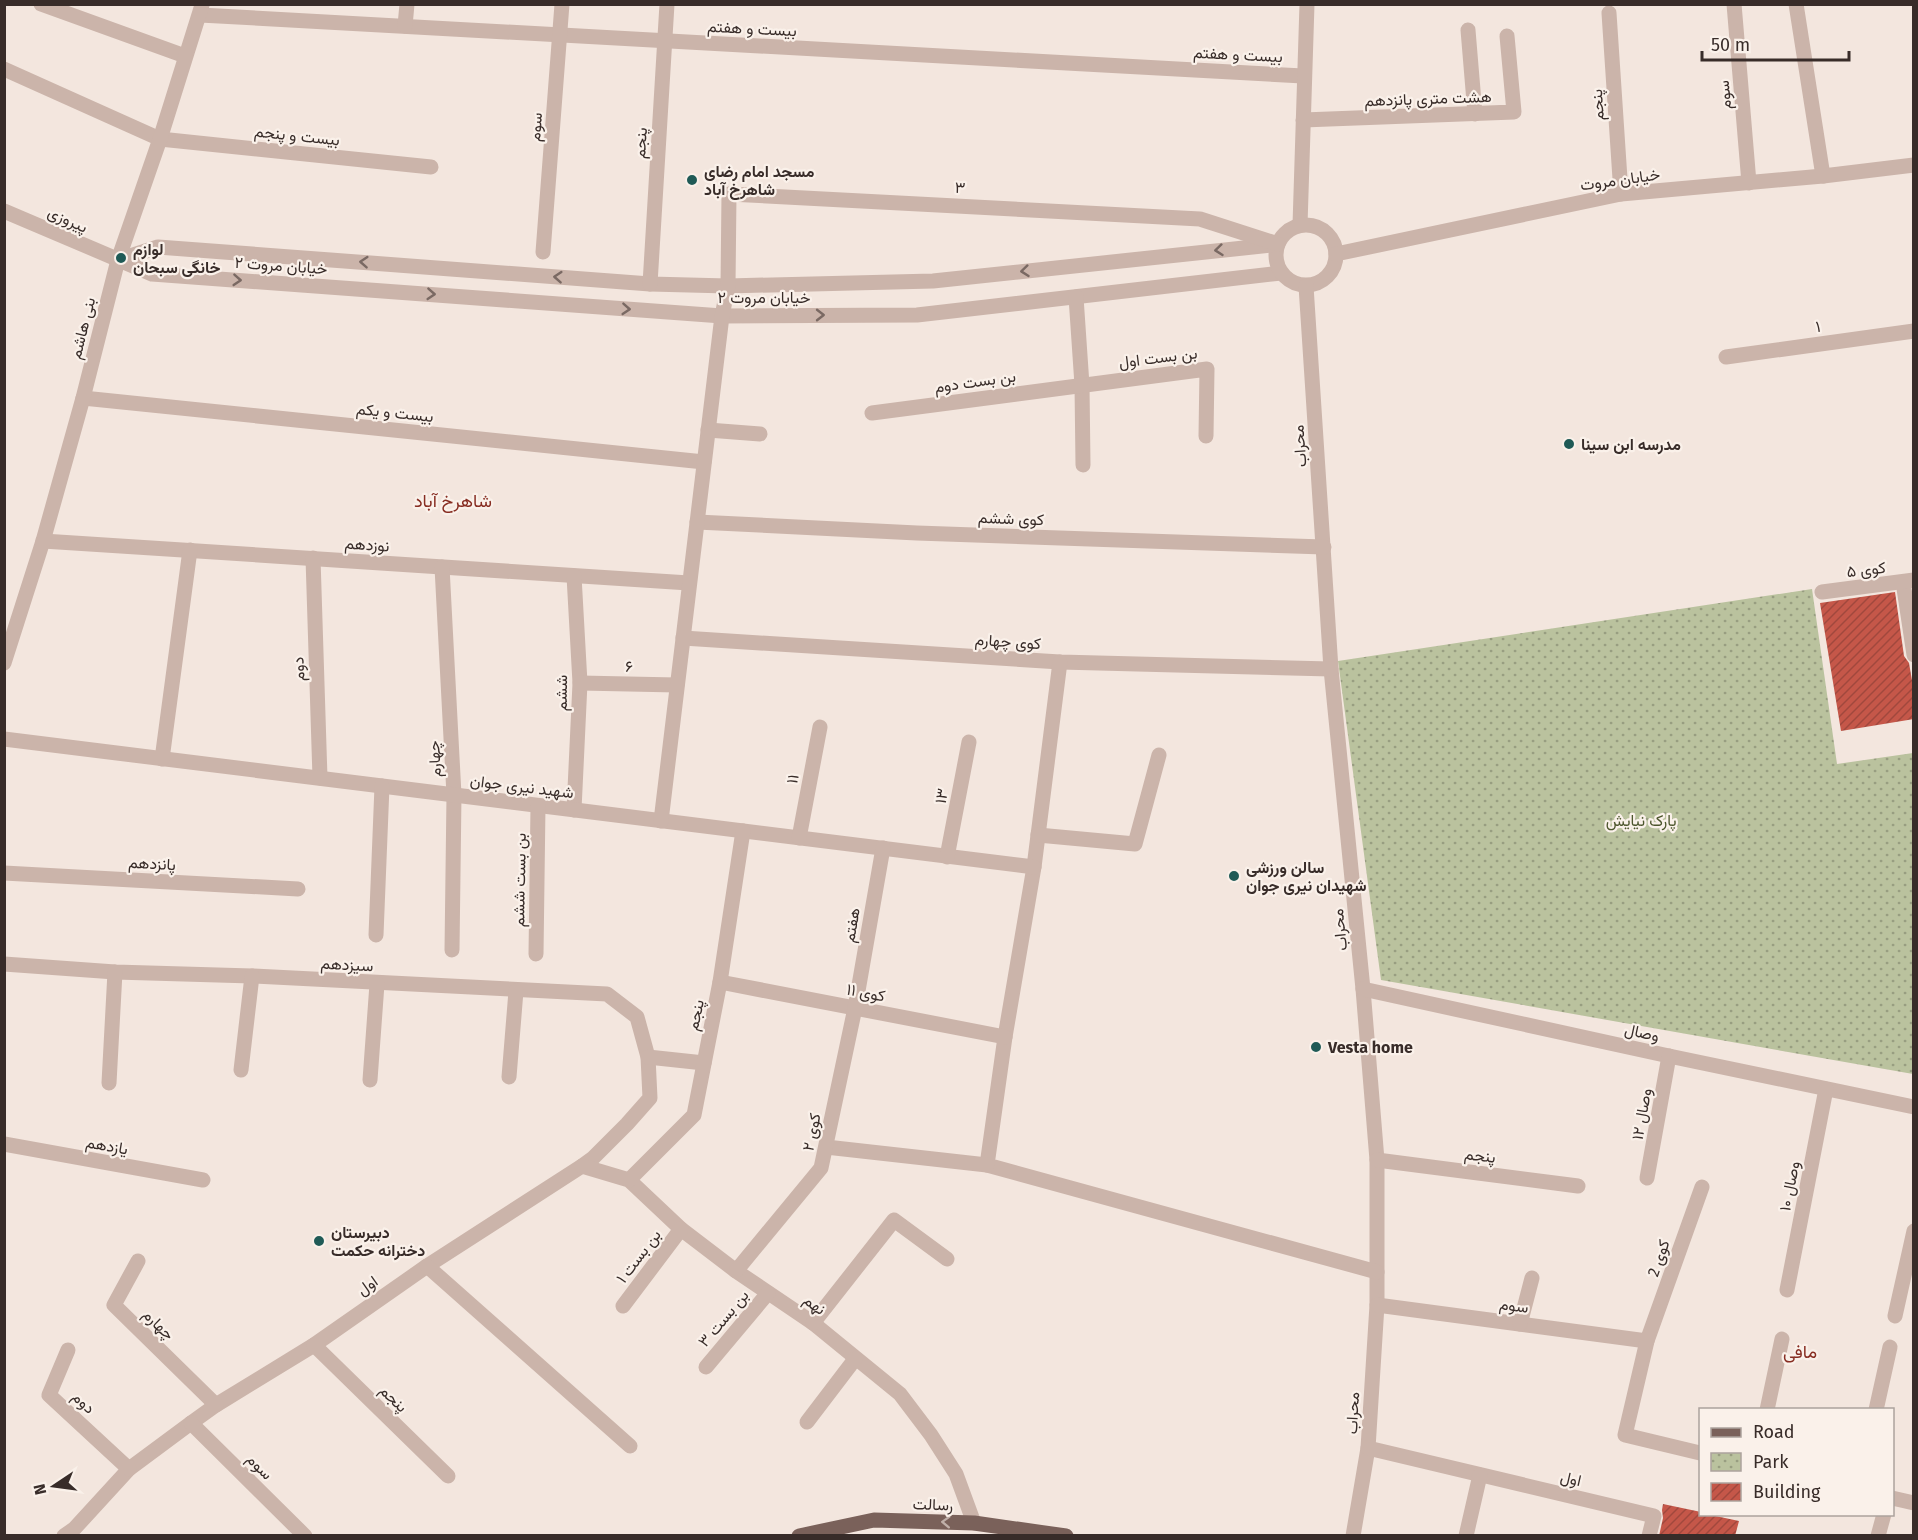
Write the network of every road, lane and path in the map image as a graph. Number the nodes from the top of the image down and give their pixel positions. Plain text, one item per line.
1 (41, 4) edge
2 (407, 4) edge
3 (562, 4) edge
4 (667, 4) edge
5 (1307, 4) edge
6 (1734, 4) edge
7 (1796, 4) edge
8 (201, 10) edge
9 (1609, 13) dead end
10 (405, 26) junction
11 (1468, 30) dead end
12 (560, 35) junction
13 (1507, 36) dead end
14 (665, 41) junction
15 (185, 56) junction
16 (4, 69) edge
17 (1303, 76) junction
18 (1475, 114) junction
19 (1303, 120) junction
20 (160, 139) junction
21 (1914, 165) edge
22 (431, 167) dead end
23 (1823, 176) junction
24 (1749, 183) junction
25 (1622, 194) junction
26 (4, 211) edge
27 (1300, 225) junction
28 (1278, 244) junction
29 (543, 252) dead end
30 (1336, 254) junction
31 (118, 260) junction
32 (1281, 273) junction
33 (650, 284) junction
34 (728, 286) junction
35 (1306, 286) junction
36 (1076, 297) junction
37 (722, 316) junction
38 (1914, 331) edge
39 (1726, 357) dead end
40 (1082, 385) junction
41 (83, 398) junction
42 (872, 413) dead end
43 (708, 430) junction
44 (760, 434) dead end
45 (1206, 436) dead end
46 (704, 462) junction
47 (1083, 465) dead end
48 (697, 522) junction
49 (43, 541) junction
50 (1324, 547) junction
51 (190, 550) junction
52 (312, 558) junction
53 (442, 567) junction
54 (574, 576) junction
55 (1908, 581) edge
56 (689, 583) junction
57 (1822, 592) dead end
58 (683, 638) junction
59 (1914, 655) edge
60 (1060, 662) junction
61 (4, 663) edge
62 (1330, 669) junction
63 (580, 683) junction
64 (677, 685) junction
65 (820, 727) dead end
66 (4, 739) edge
67 (969, 742) dead end
68 (1159, 756) dead end
69 (162, 759) junction
70 (320, 778) junction
71 (382, 786) junction
72 (454, 795) junction
73 (538, 806) junction
74 (574, 810) junction
75 (661, 821) junction
76 (743, 831) junction
77 (1038, 835) junction
78 (800, 838) junction
79 (883, 848) junction
80 (948, 857) junction
81 (1034, 867) junction
82 (4, 873) edge
83 (297, 889) dead end
84 (376, 935) dead end
85 (452, 950) dead end
86 (536, 954) dead end
87 (4, 964) edge
88 (115, 972) junction
89 (252, 976) junction
90 (720, 982) junction
91 (377, 984) junction
92 (1363, 989) junction
93 (516, 991) junction
94 (855, 1008) junction
95 (1005, 1037) junction
96 (1669, 1056) junction
97 (648, 1057) junction
98 (704, 1063) junction
99 (241, 1070) dead end
100 (509, 1077) dead end
101 (370, 1080) dead end
102 (109, 1083) dead end
103 (1826, 1089) junction
104 (1914, 1107) edge
105 (4, 1143) edge
106 (826, 1147) junction
107 (1377, 1160) junction
108 (987, 1165) junction
109 (582, 1166) junction
110 (1647, 1178) dead end
111 (203, 1180) dead end
112 (629, 1180) junction
113 (1578, 1186) dead end
114 (1702, 1187) dead end
115 (681, 1229) junction
116 (1914, 1231) edge
117 (947, 1259) dead end
118 (138, 1261) dead end
119 (427, 1266) junction
120 (736, 1271) junction
121 (1377, 1272) junction
122 (1532, 1278) dead end
123 (1787, 1290) dead end
124 (768, 1293) junction
125 (1377, 1305) junction
126 (623, 1306) dead end
127 (1894, 1316) dead end
128 (813, 1323) junction
129 (1520, 1324) junction
130 (1782, 1339) dead end
131 (1647, 1341) junction
132 (314, 1345) junction
133 (1890, 1347) dead end
134 (68, 1350) dead end
135 (855, 1359) junction
136 (706, 1367) dead end
137 (216, 1405) junction
138 (1767, 1408) edge
139 (1876, 1408) edge
140 (807, 1422) dead end
141 (190, 1423) junction
142 (630, 1446) dead end
143 (1368, 1448) junction
144 (1699, 1453) edge
145 (129, 1469) junction
146 (1480, 1475) junction
147 (448, 1476) dead end
148 (1894, 1498) edge
149 (1914, 1503) edge
150 (1884, 1516) edge
151 (974, 1523) junction
152 (74, 1533) edge
153 (305, 1536) edge
154 (799, 1536) edge
155 (1066, 1536) edge
156 (1353, 1536) edge
157 (1466, 1536) edge
158 (1649, 1536) edge
159 (1878, 1536) edge

1 - 15 street
2 - 10 street
3 - 12 street, سوم
4 - 14 street, پنجم
5 - 17 street
6 - 24 street, سوم
7 - 23 street
8 - 10 street, بیست و هفتم
8 - 15 street, بنی هاشم
9 - 25 street, پنجم
10 - 12 street, بیست و هفتم
11 - 18 street
12 - 14 street, بیست و هفتم
12 - 29 street, سوم
13 - 18 street, هشت متری پانزدهم
14 - 17 street, بیست و هفتم
14 - 33 street, پنجم
15 - 20 street, بنی هاشم
16 - 20 street, بیست و پنجم
17 - 19 street
18 - 19 street, هشت متری پانزدهم
19 - 27 street
20 - 22 street, بیست و پنجم
20 - 31 street, بنی هاشم
21 - 23 street, خیابان مروت
23 - 24 street, خیابان مروت
24 - 25 street, خیابان مروت
25 - 30 street, خیابان مروت
26 - 31 street, پیروزی
27 - 28 street
27 - 30 street
28 - 32 street
28 -> 34 street, خیابان مروت ۲
28 - 34 street, ۳
30 - 35 street
33 -> 31 street, خیابان مروت ۲
31 -> 37 street, خیابان مروت ۲
31 - 41 street, بنی هاشم
32 - 35 street
32 - 36 street, خیابان مروت ۲
33 - 34 street, خیابان مروت ۲
34 - 37 street
35 - 50 street, محراب
37 -> 36 street, خیابان مروت ۲
36 - 40 street
37 - 43 street
38 - 39 street, ۱
40 - 42 street, بن بست دوم
40 - 45 street, بن بست اول
40 - 47 street
41 - 46 street, بیست و یکم
41 - 49 street, بنی هاشم
43 - 44 street
43 - 46 street
46 - 48 street
48 - 50 street, کوی ششم
48 - 56 street
49 - 51 street, نوزدهم
49 - 61 street, بنی هاشم
50 - 62 street, محراب
51 - 52 street, نوزدهم
51 - 69 street
52 - 53 street, نوزدهم
52 - 70 street, دوم
53 - 54 street, نوزدهم
53 - 72 street, چهارم
54 - 56 street, نوزدهم
54 - 63 street, ششم
55 - 57 street, کوی ۵
55 - 59 street
56 - 58 street
58 - 60 street, کوی چهارم
58 - 64 street
60 - 62 street, کوی چهارم
60 - 77 street
62 - 92 street, محراب
63 - 64 street, ۶
63 - 74 street, ششم
64 - 75 street
65 - 78 street, ۱۱
66 - 69 street, شهید نیری جوان
67 - 80 street, ۱۳
68 - 77 street
69 - 70 street, شهید نیری جوان
70 - 71 street, شهید نیری جوان
71 - 72 street, شهید نیری جوان
71 - 84 street
72 - 73 street, شهید نیری جوان
72 - 85 street, چهارم
73 - 74 street, شهید نیری جوان
73 - 86 street, بن بست ششم
74 - 75 street, شهید نیری جوان
75 - 76 street, شهید نیری جوان
76 - 78 street, شهید نیری جوان
76 - 90 street, پنجم
77 - 81 street
78 - 79 street, شهید نیری جوان
79 - 80 street, شهید نیری جوان
79 - 94 street, هفتم
80 - 81 street, شهید نیری جوان
81 - 95 street
82 - 83 street, پانزدهم
87 - 88 street, سیزدهم
88 - 89 street, سیزدهم
88 - 102 street
89 - 91 street, سیزدهم
89 - 99 street
90 - 94 street, کوی ۱۱
90 - 98 street, پنجم
91 - 93 street, سیزدهم
91 - 101 street
92 - 96 street, وصال
92 - 107 street, محراب
93 - 97 street, سیزدهم
93 - 100 street
94 - 95 street, کوی ۱۱
94 - 106 street, کوی ۲
95 - 108 street
96 - 103 street, وصال
96 - 110 street, وصال ۱۲
97 - 98 street
97 - 109 street, اول
98 - 112 street, پنجم
103 - 104 street, وصال
103 - 123 street, وصال ۱۰
105 - 111 street, یازدهم
106 - 108 street
106 - 120 street, کوی ۲
107 - 113 street, پنجم
107 - 121 street, محراب
108 - 121 street
109 - 112 street, نهم
109 - 119 street, اول
112 - 115 street, نهم
114 - 131 street, کوی 2
115 - 120 street, نهم
115 - 126 street, بن بست ۱
116 - 127 street
117 - 128 street
118 - 137 street, چهارم
119 - 132 street, اول
119 - 142 street
120 - 124 street, نهم
121 - 125 street, محراب
122 - 129 street
124 - 128 street, نهم
124 - 136 street, بن بست ۳
125 - 129 street, سوم
125 - 143 street, محراب
128 - 135 street, نهم
129 - 131 street, سوم
130 - 138 street
131 - 144 street, کوی 2
132 - 137 street, اول
132 - 147 street, پنجم
133 - 139 street
134 - 145 street, دوم
135 - 140 street
135 - 151 street, نهم
137 - 141 street, اول
141 - 145 street, اول
141 - 153 street, سوم
143 - 146 street, اول
143 - 156 street, محراب
145 - 152 street, اول
146 - 157 street
146 - 158 street, اول
148 - 149 street
150 - 159 street
151 -> 154 main road, رسالت
151 - 155 main road, رسالت

